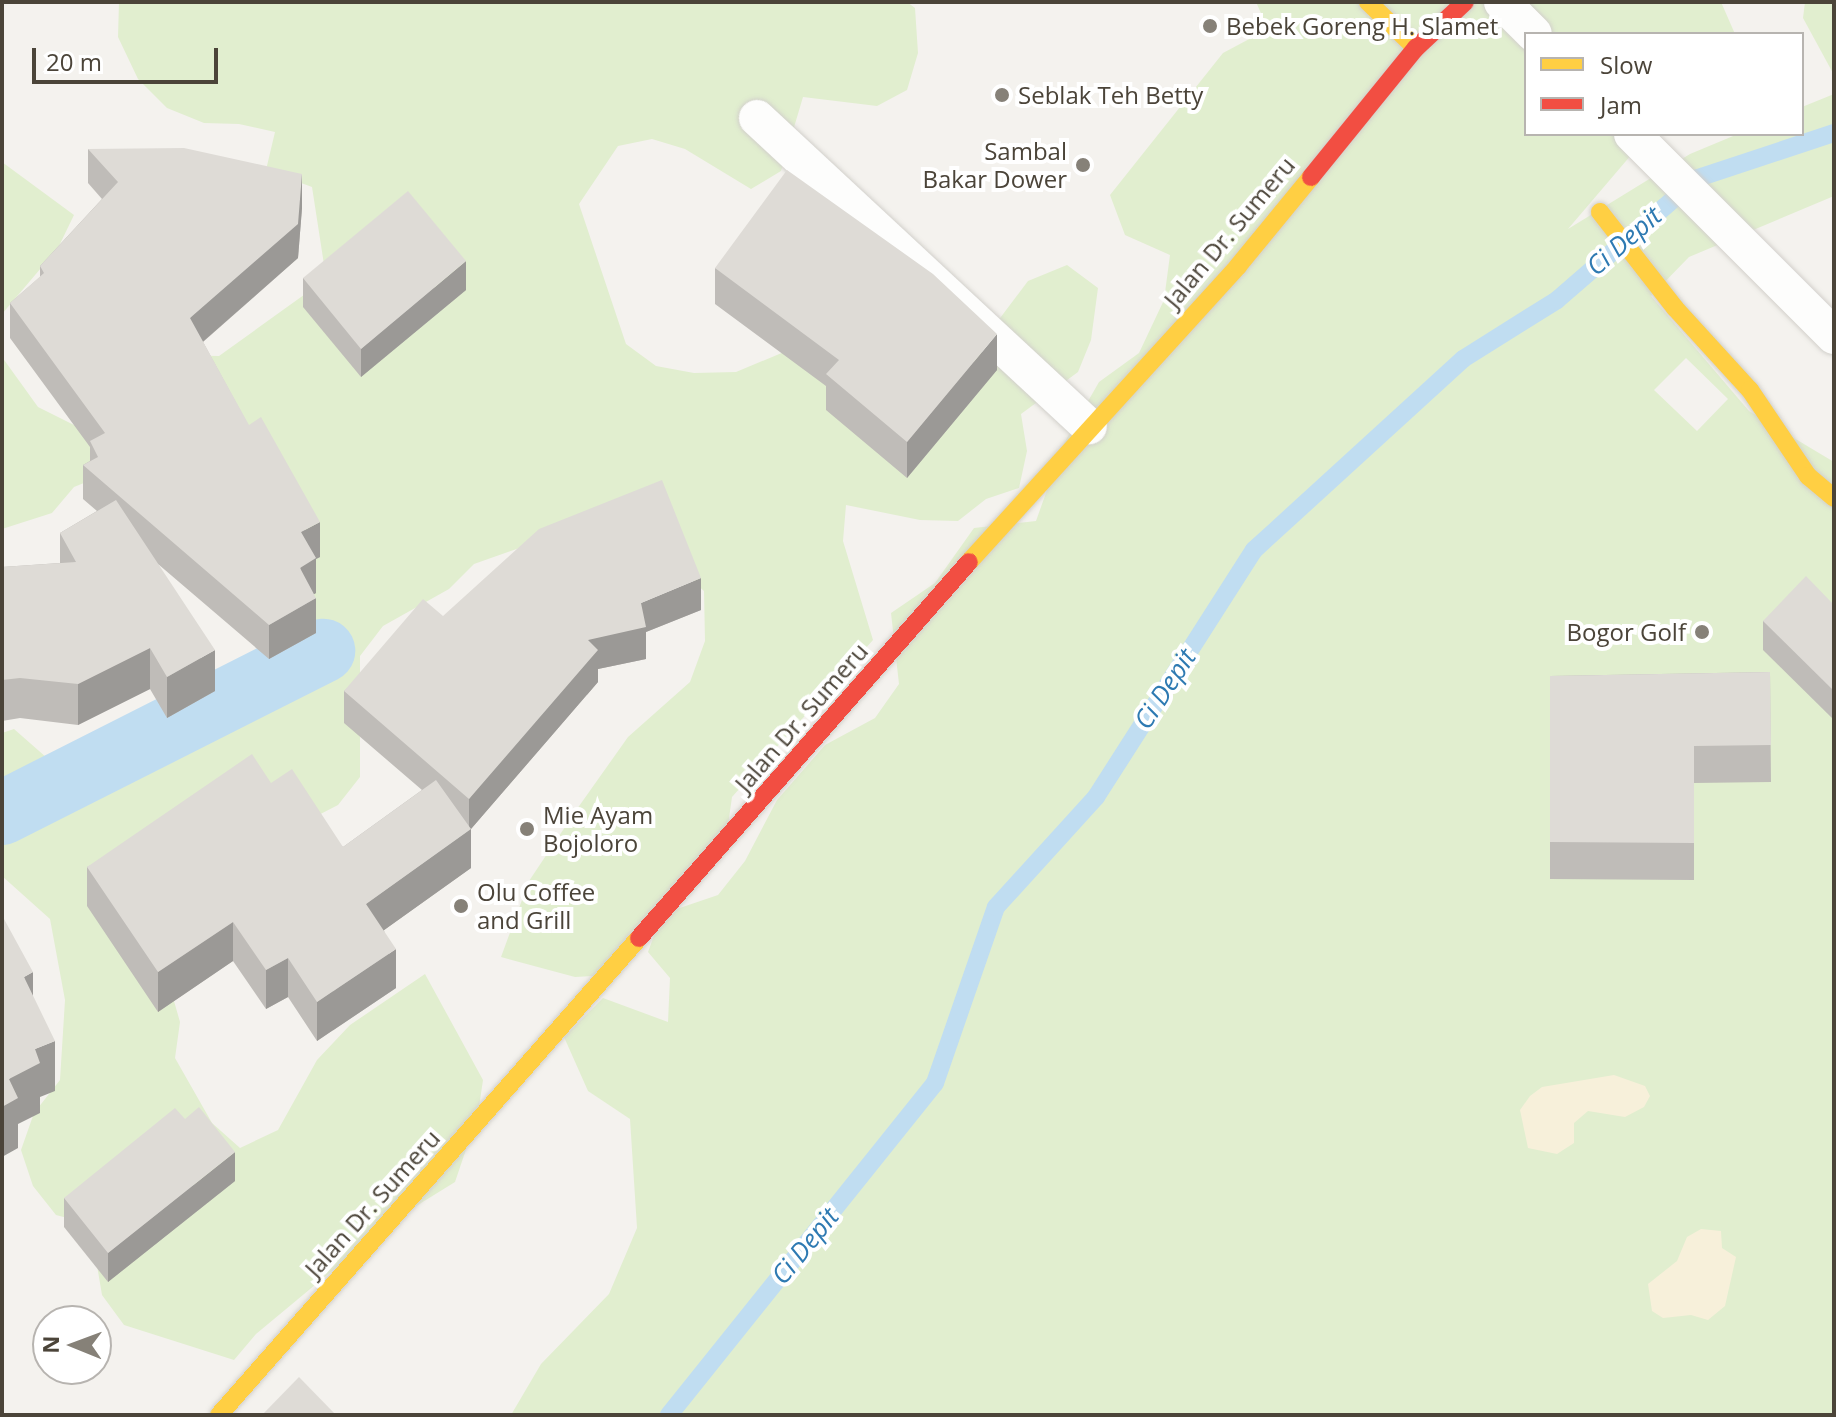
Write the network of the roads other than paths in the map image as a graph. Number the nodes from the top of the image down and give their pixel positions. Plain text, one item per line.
1 (1368, 2) edge
2 (1465, 2) edge
3 (1502, 2) edge
4 (1532, 32) edge
5 (1416, 48) junction
6 (757, 118) dead end
7 (1643, 146) edge
8 (1600, 212) dead end
9 (1834, 336) edge
10 (1089, 426) junction
11 (1834, 498) edge
12 (219, 1415) edge

1 - 5 main road
2 - 5 main road
3 - 4 lane
5 - 10 main road, Jalan Dr. Sumeru
6 - 10 lane
7 - 9 lane
8 - 11 main road
10 - 12 main road, Jalan Dr. Sumeru

